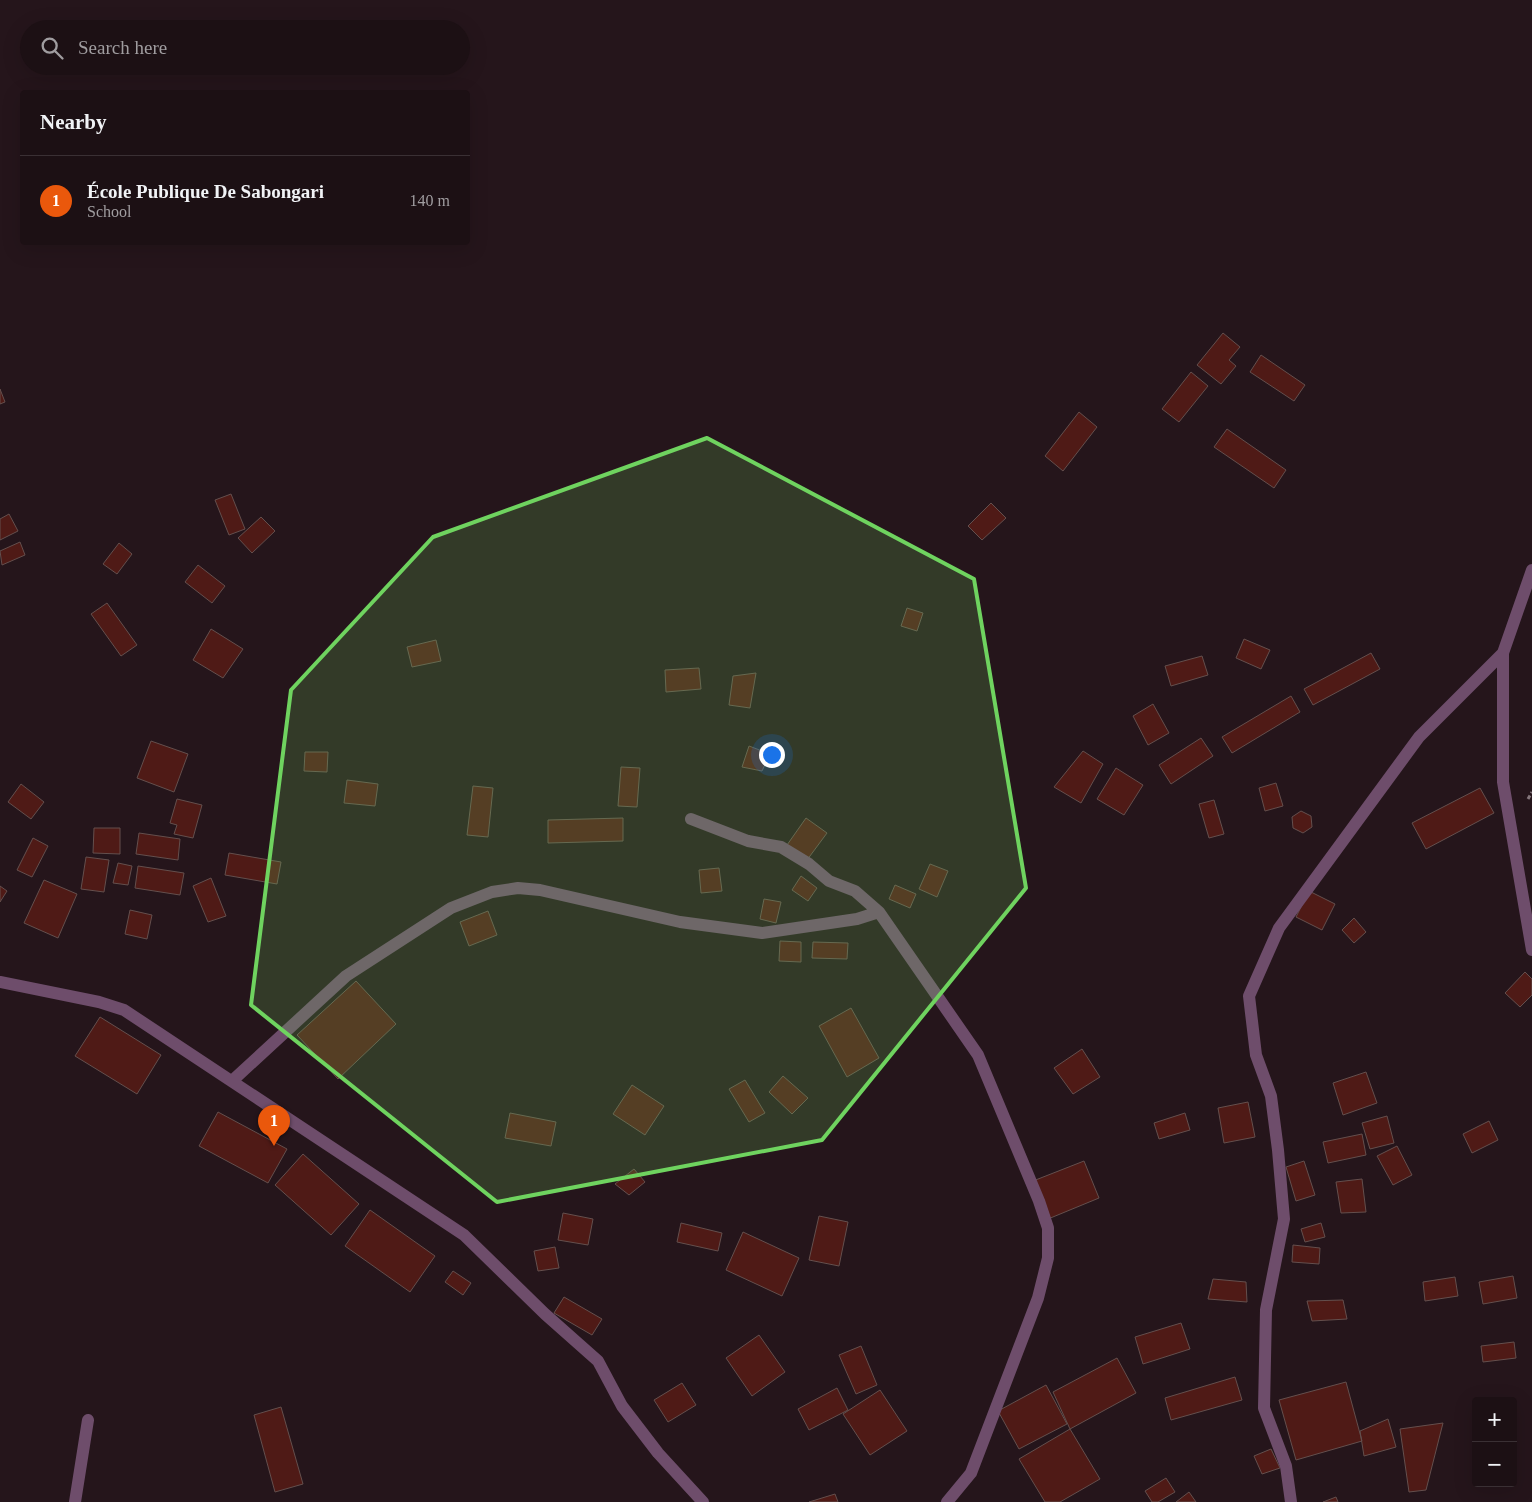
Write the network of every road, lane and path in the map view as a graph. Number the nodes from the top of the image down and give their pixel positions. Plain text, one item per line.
1 (1532, 570) edge
2 (1503, 653) junction
3 (691, 819) dead end
4 (879, 912) junction
5 (1532, 950) edge
6 (0, 982) edge
7 (232, 1081) junction
8 (88, 1420) dead end
9 (75, 1502) edge
10 (703, 1502) edge
11 (947, 1502) edge
12 (1291, 1502) edge

1 - 2 street
2 - 5 street
2 - 12 street
3 - 4 street
4 - 7 street
4 - 11 street
6 - 7 street
7 - 10 street
8 - 9 street

